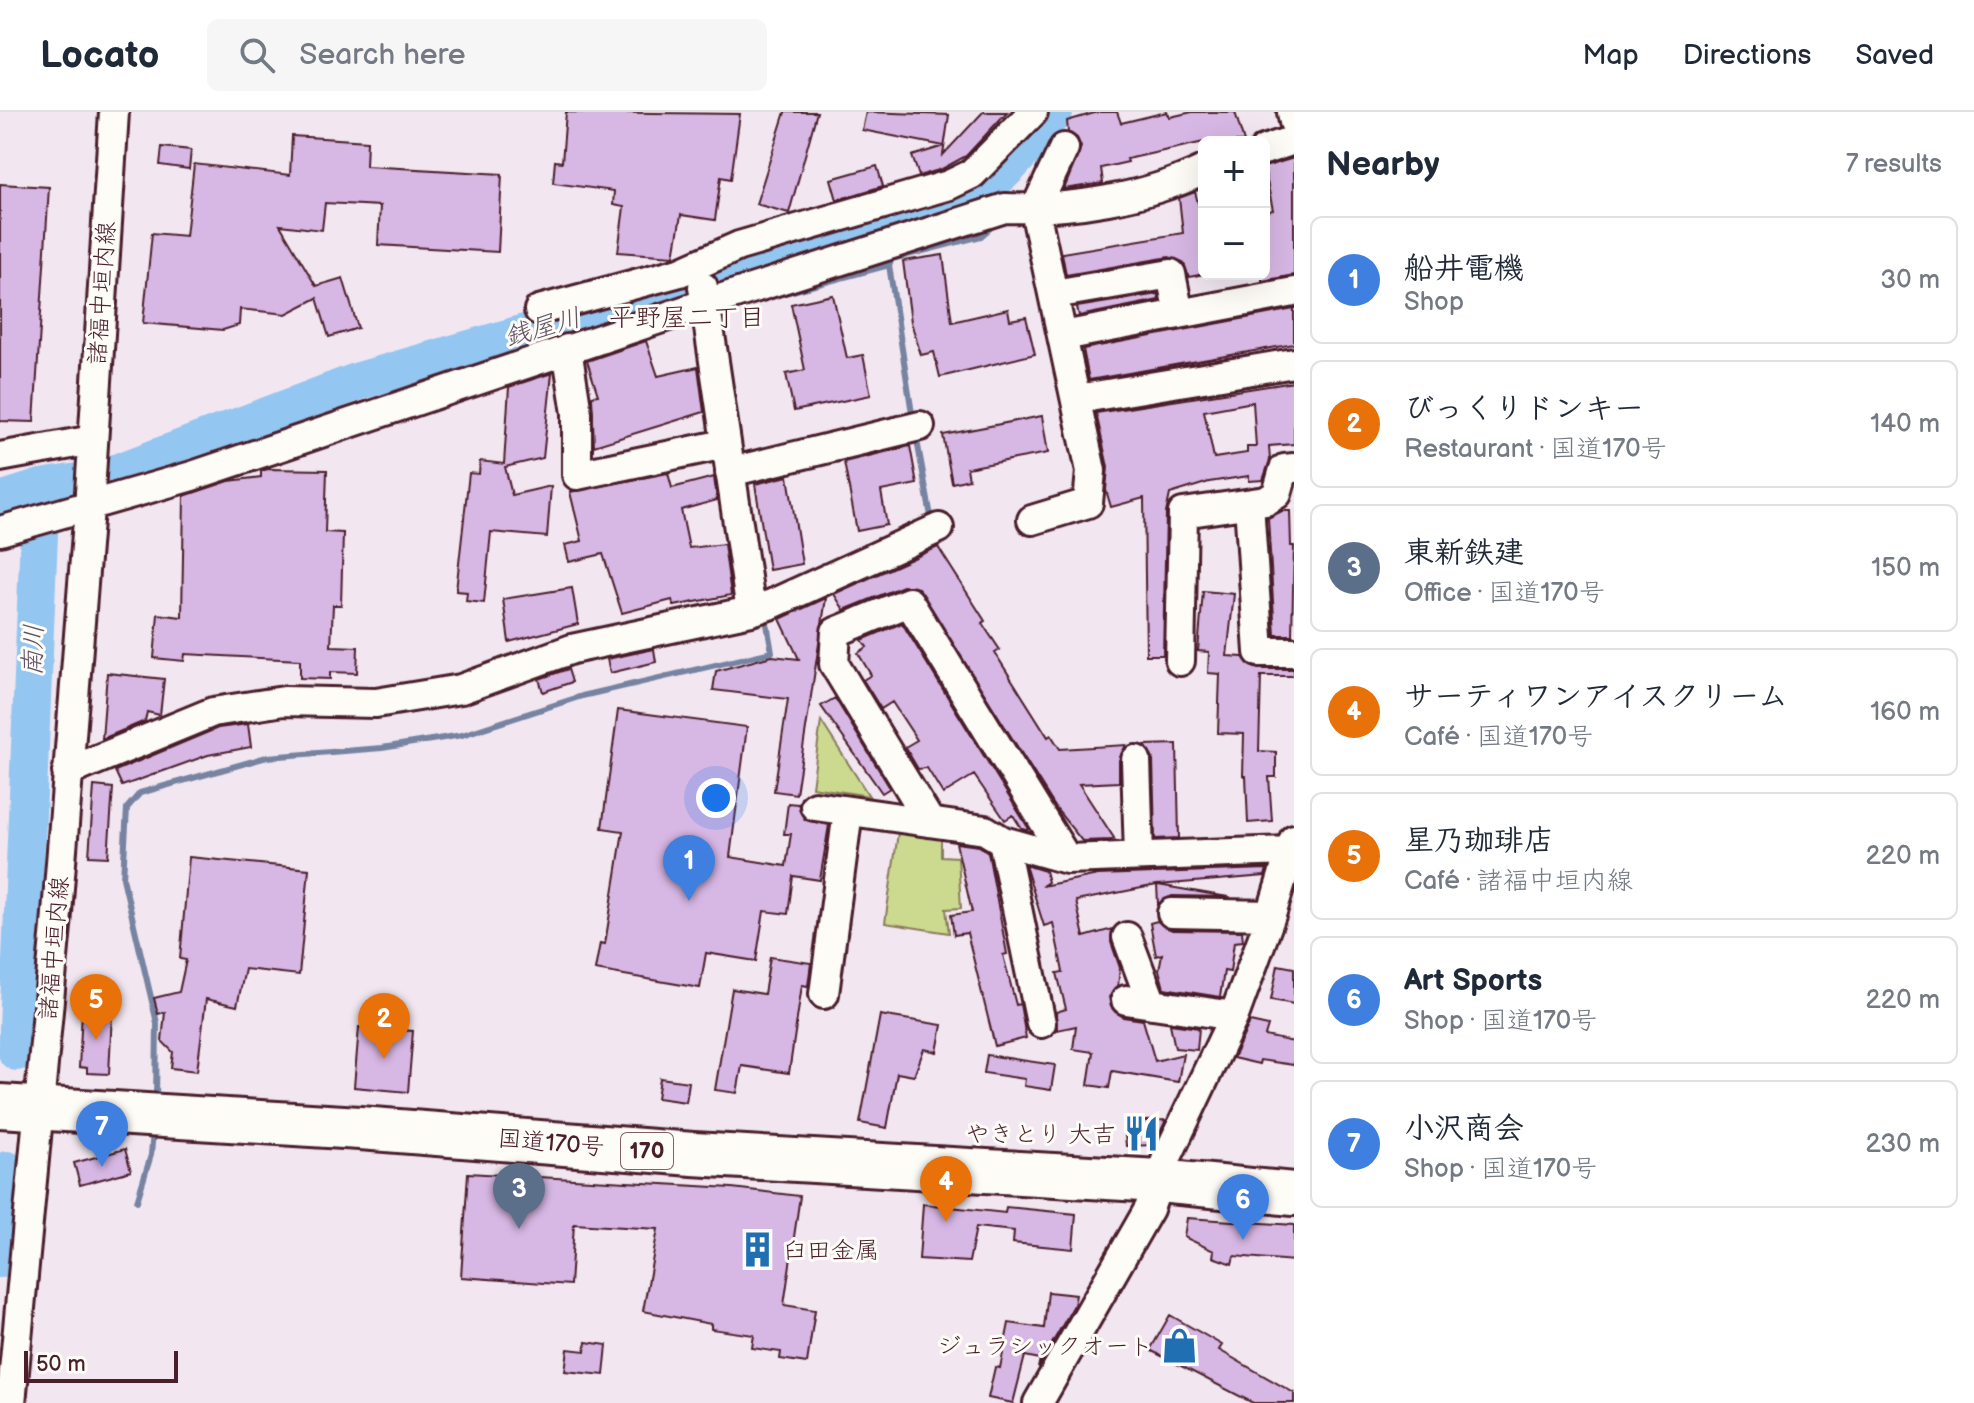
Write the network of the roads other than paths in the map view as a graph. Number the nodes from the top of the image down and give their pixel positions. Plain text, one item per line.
1 (114, 112) edge
2 (1033, 112) edge
3 (1292, 112) edge
4 (1294, 122) edge
5 (1294, 140) edge
6 (1064, 148) dead end
7 (1270, 148) edge
8 (1198, 173) edge
9 (1021, 209) junction
10 (702, 264) junction
11 (1294, 292) edge
12 (1054, 294) junction
13 (704, 304) junction
14 (539, 310) dead end
15 (1179, 314) junction
16 (1063, 336) junction
17 (567, 349) junction
18 (1294, 363) edge
19 (1077, 399) junction
20 (915, 428) dead end
21 (93, 440) junction
22 (725, 444) junction
23 (0, 457) edge
24 (1294, 468) edge
25 (738, 470) junction
26 (90, 491) junction
27 (1249, 504) junction
28 (1032, 520) dead end
29 (0, 531) edge
30 (934, 531) dead end
31 (761, 608) junction
32 (1294, 652) edge
33 (1180, 661) dead end
34 (1136, 760) dead end
35 (67, 772) junction
36 (815, 806) dead end
37 (848, 811) junction
38 (930, 822) junction
39 (1003, 841) junction
40 (1292, 845) edge
41 (1139, 856) junction
42 (1067, 859) junction
43 (1172, 913) dead end
44 (1271, 915) junction
45 (1127, 937) dead end
46 (824, 994) dead end
47 (1234, 1016) junction
48 (1041, 1023) dead end
49 (19, 1108) edge
50 (1159, 1181) junction
51 (1294, 1194) edge
52 (11, 1403) edge
53 (1038, 1403) edge

1 - 21 street, 諸福中垣内線
2 - 10 street
3 - 4 street
5 - 7 street
6 - 9 street
8 - 9 street
9 - 12 street
9 - 13 street
10 - 13 street
10 - 14 street
11 - 15 street
12 - 15 street
12 - 16 street
13 - 17 street
13 - 22 street
15 - 16 street
16 - 19 street
17 - 22 street
17 - 26 street
18 - 19 street
19 - 28 street
20 - 25 street
21 - 23 street
21 - 26 street, 諸福中垣内線
22 - 25 street
24 - 27 street
25 - 31 street
26 - 29 street
26 - 35 street, 諸福中垣内線
27 - 32 street
27 - 33 street
30 - 31 street
31 - 35 street
34 - 41 street
35 - 49 street, 諸福中垣内線
36 - 37 street
37 - 38 street
37 - 46 street
38 - 39 street
38 - 42 street
39 - 42 street
39 - 48 street
40 - 41 street
40 - 44 street
41 - 42 street
43 - 44 street
44 - 47 street
45 - 47 street
47 - 50 street
49 - 50 highway, 国道170号 / 170
49 - 52 street, 諸福中垣内線
50 - 51 highway, 国道170号 / 170
50 - 53 street

